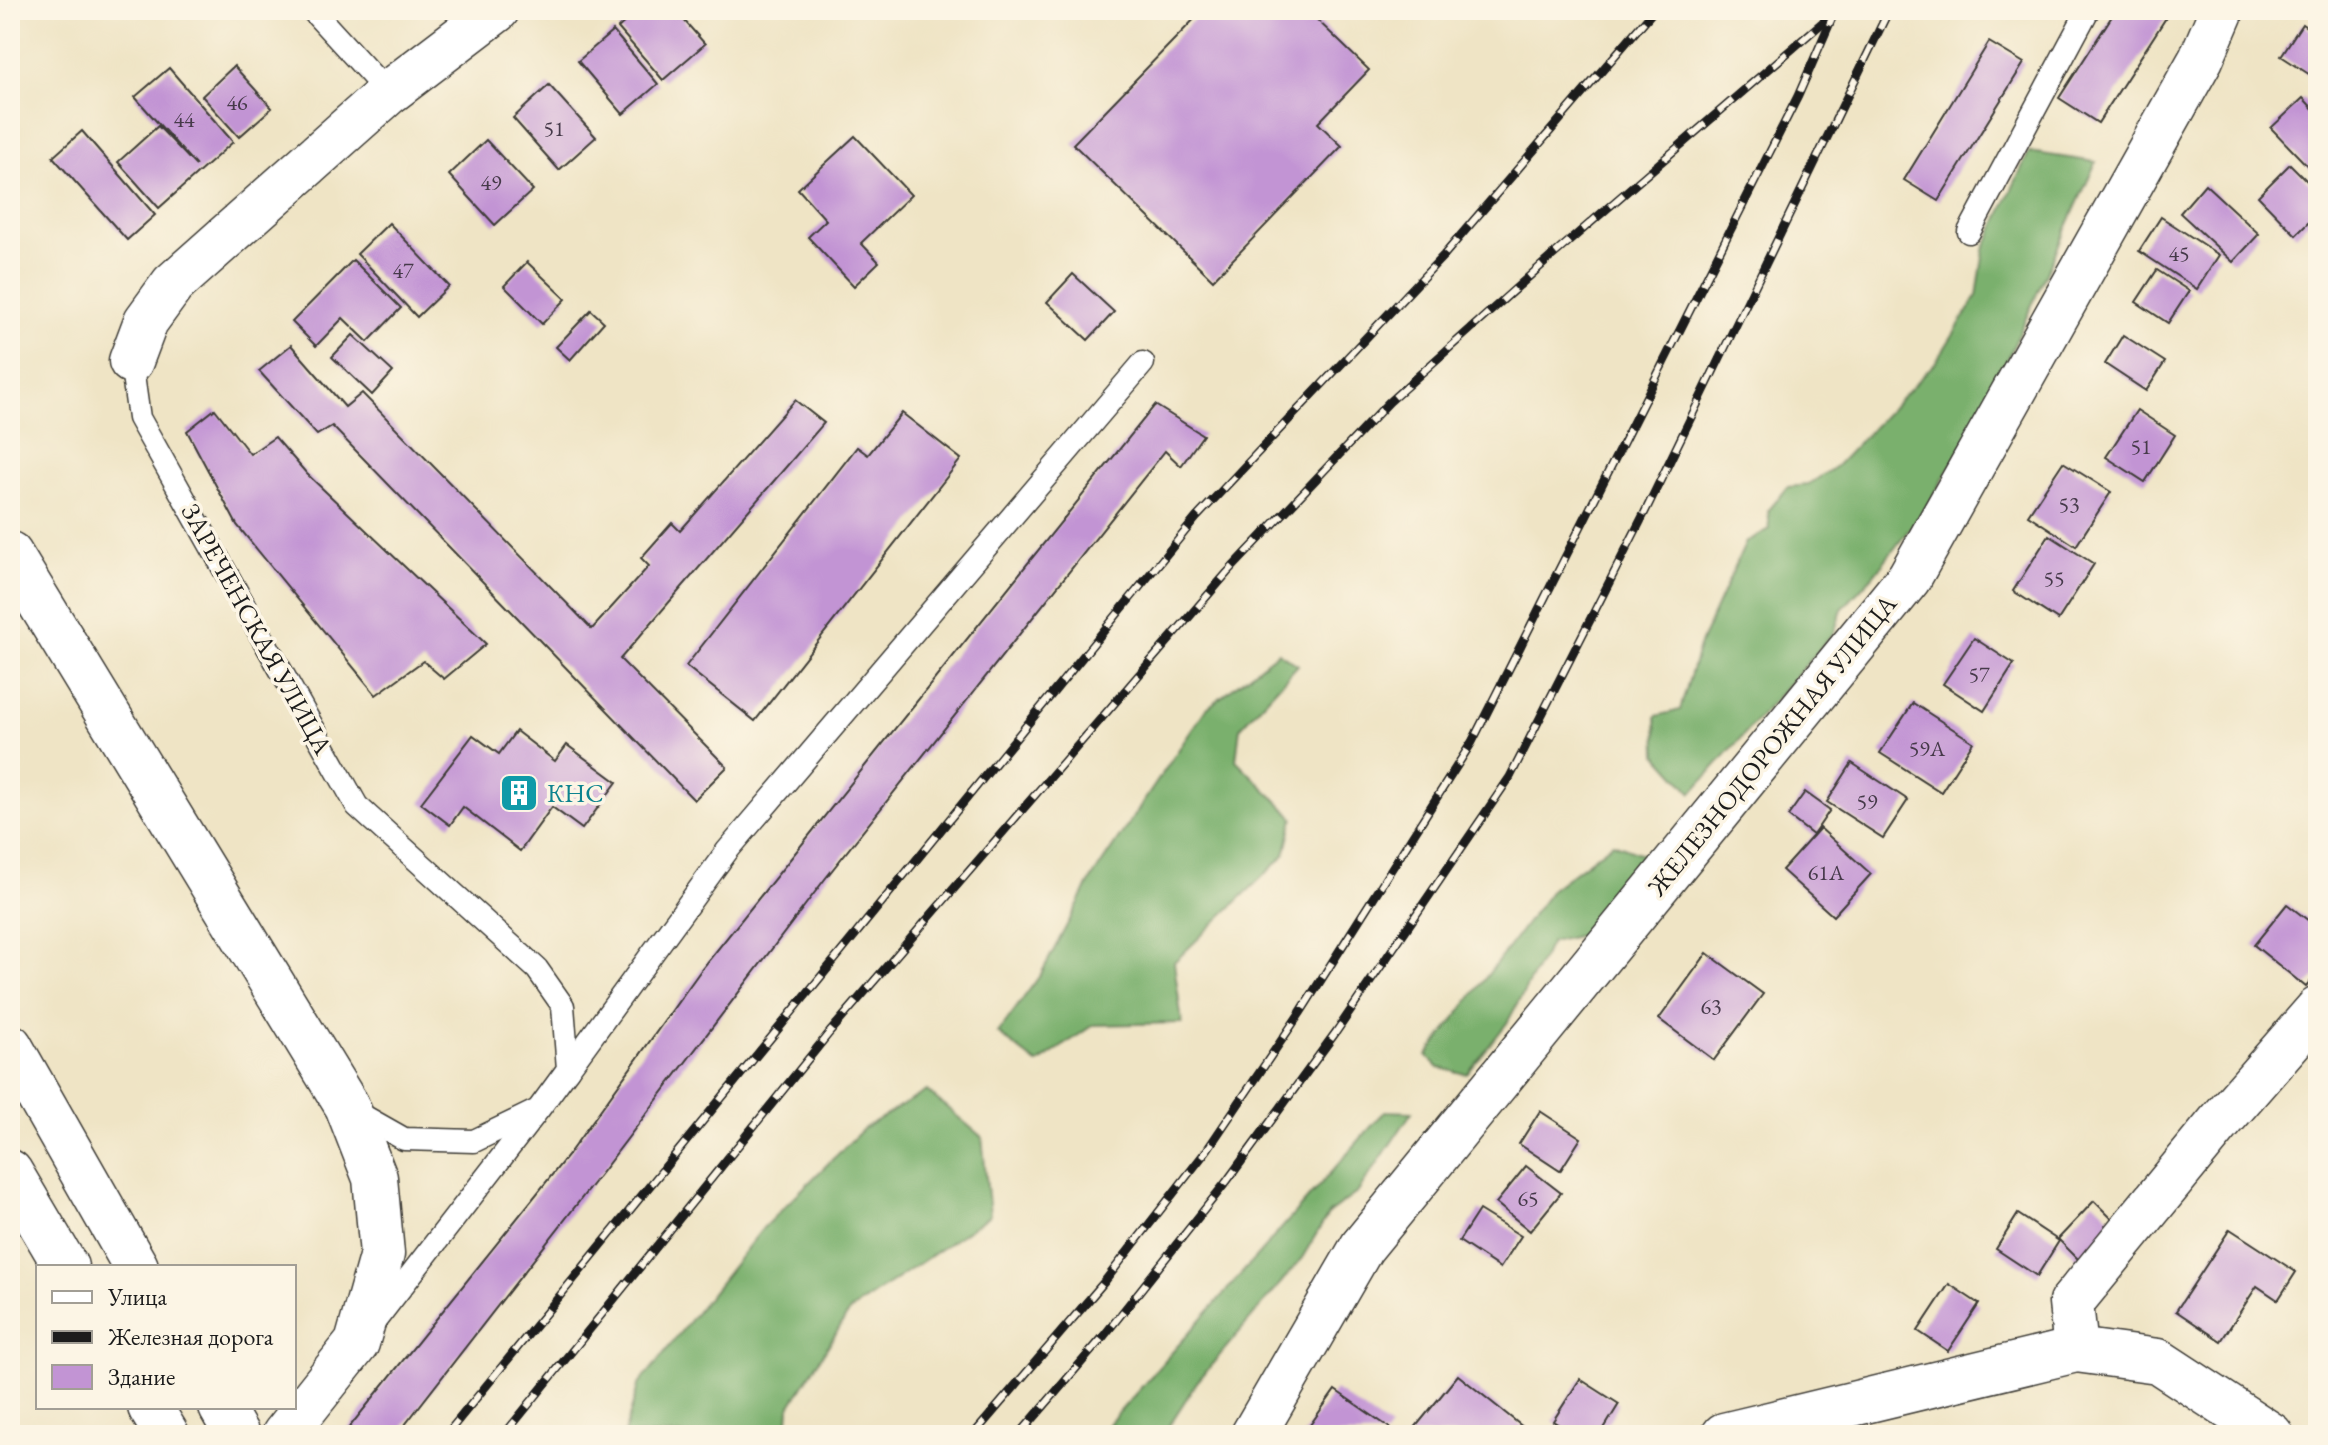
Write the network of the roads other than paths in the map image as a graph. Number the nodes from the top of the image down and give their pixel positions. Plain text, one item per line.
1 (312, 10) edge
2 (497, 10) edge
3 (2088, 10) edge
4 (2222, 10) edge
5 (388, 93) junction
6 (1969, 232) dead end
7 (131, 361) joint
8 (1143, 363) dead end
9 (10, 554) edge
10 (2318, 1009) edge
11 (10, 1046) edge
12 (568, 1069) junction
13 (347, 1106) junction
14 (538, 1110) junction
15 (10, 1172) edge
16 (129, 1255) edge
17 (65, 1265) edge
18 (357, 1343) junction
19 (2076, 1350) junction
20 (151, 1409) edge
21 (222, 1409) edge
22 (167, 1435) edge
23 (237, 1435) edge
24 (284, 1435) edge
25 (1253, 1435) edge
26 (1724, 1435) edge
27 (2271, 1435) edge

1 - 5 lane
2 - 5 street, ЗАРЕЧЕНСКАЯ УЛИЦА
3 - 6 lane
4 - 25 street, ЖЕЛЕЗНОДОРОЖНАЯ УЛИЦА
5 - 7 street, ЗАРЕЧЕНСКАЯ УЛИЦА
7 - 12 lane, ЗАРЕЧЕНСКАЯ УЛИЦА
8 - 12 lane
9 - 13 street
10 - 19 street
11 - 16 street
12 - 14 lane
13 - 14 lane
13 - 18 street
14 - 18 lane
15 - 17 street
18 - 24 street
19 - 26 street
19 - 27 street
20 - 22 street
21 - 23 street

